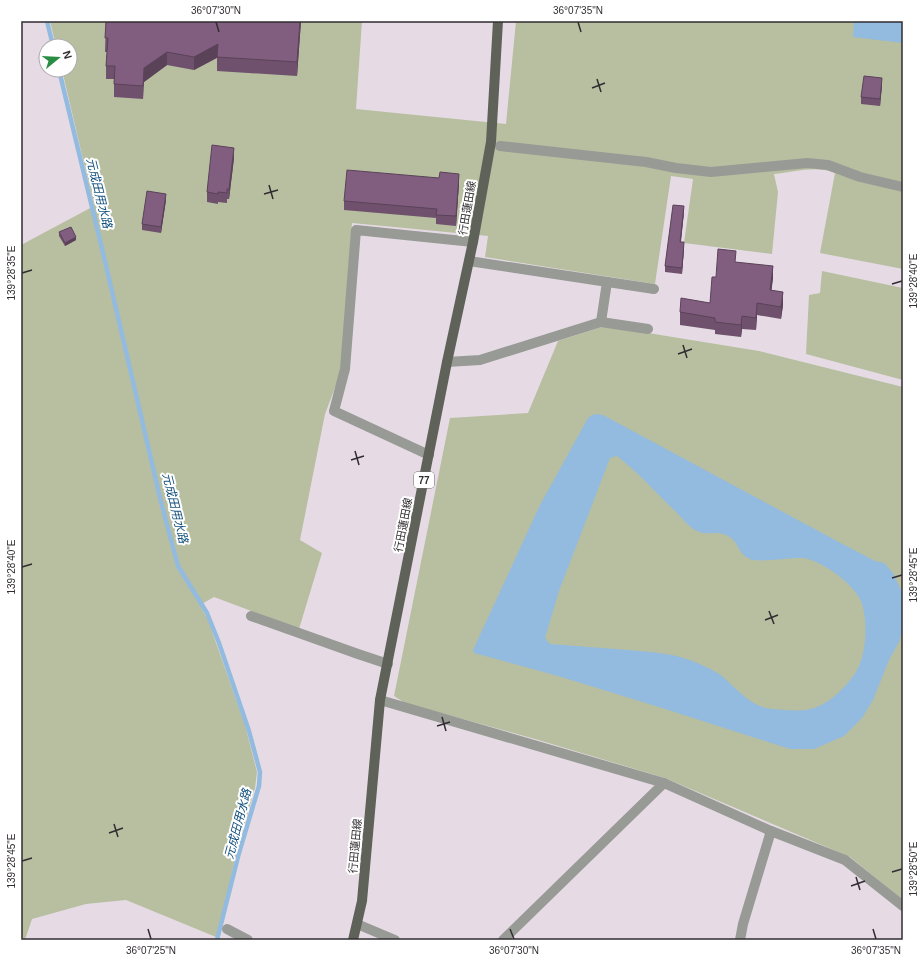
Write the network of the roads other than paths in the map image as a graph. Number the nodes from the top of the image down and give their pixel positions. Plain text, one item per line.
1 (497, 21) edge
2 (500, 146) dead end
3 (903, 187) edge
4 (473, 242) junction
5 (470, 261) junction
6 (607, 282) junction
7 (654, 289) dead end
8 (601, 322) junction
9 (648, 329) dead end
10 (447, 362) junction
11 (429, 455) junction
12 (251, 616) dead end
13 (388, 664) junction
14 (380, 700) junction
15 (664, 783) junction
16 (771, 831) junction
17 (903, 906) edge
18 (356, 924) junction
19 (227, 929) dead end
20 (248, 940) edge
21 (353, 940) edge
22 (395, 940) edge
23 (503, 940) edge
24 (740, 940) edge

1 - 4 main road, 行田蓮田線 / 77
2 - 3 street
4 - 5 main road, 行田蓮田線 / 77
4 - 11 street
5 - 6 street
5 - 10 main road, 行田蓮田線 / 77
6 - 7 street
6 - 8 street
8 - 9 street
8 - 10 street
10 - 11 main road, 行田蓮田線 / 77
11 - 13 main road, 行田蓮田線 / 77
12 - 13 street
13 - 14 main road, 行田蓮田線 / 77
14 - 15 street
14 - 18 main road, 行田蓮田線 / 77
15 - 16 street
15 - 23 street
16 - 17 street
16 - 24 street
18 - 21 main road, 行田蓮田線 / 77
18 - 22 street
19 - 20 street

